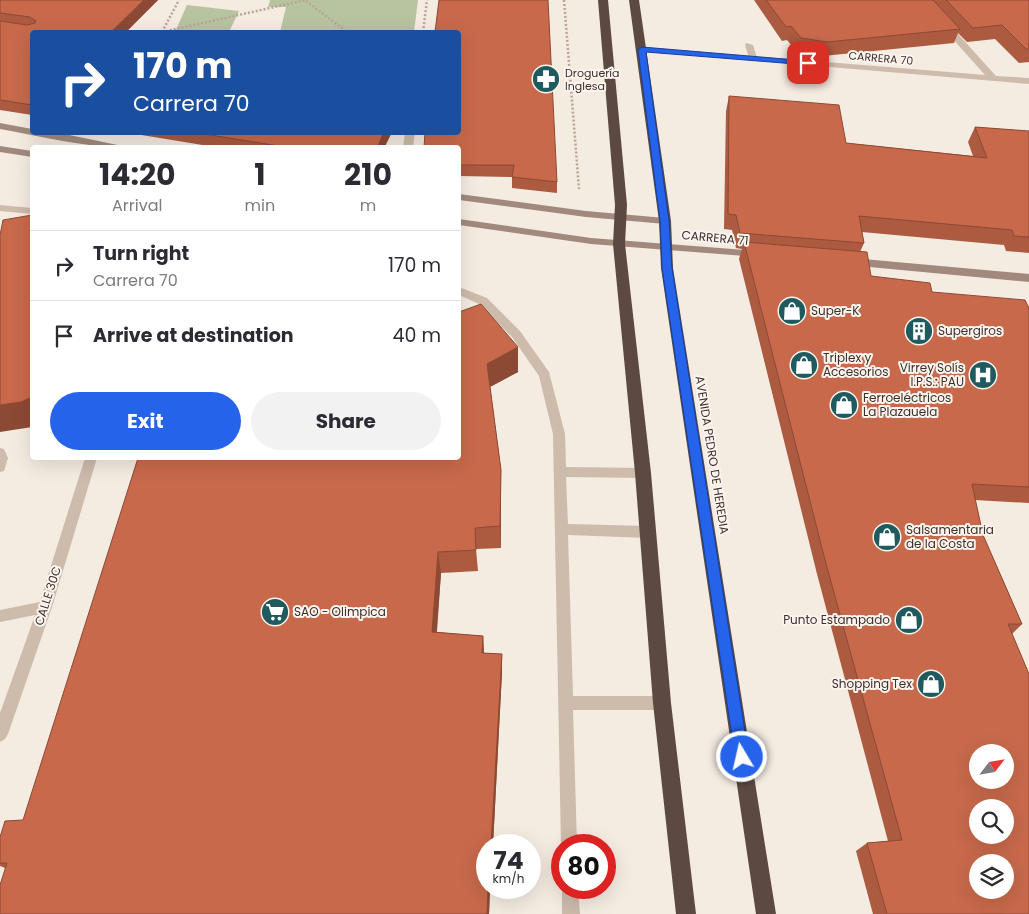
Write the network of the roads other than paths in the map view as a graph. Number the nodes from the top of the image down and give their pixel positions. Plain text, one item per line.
1 (603, 0) edge
2 (634, 0) edge
3 (941, 20) edge
4 (749, 45) dead end
5 (642, 50) junction
6 (753, 58) junction
7 (993, 78) junction
8 (1029, 81) edge
9 (0, 126) edge
10 (30, 132) edge
11 (53, 135) edge
12 (111, 145) edge
13 (0, 148) edge
14 (30, 154) edge
15 (461, 198) edge
16 (0, 208) edge
17 (30, 211) edge
18 (621, 218) junction
19 (665, 221) junction
20 (461, 222) edge
21 (619, 244) junction
22 (666, 246) junction
23 (770, 255) edge
24 (838, 261) edge
25 (1029, 278) edge
26 (461, 291) edge
27 (0, 453) edge
28 (90, 460) edge
29 (0, 467) edge
30 (560, 472) junction
31 (643, 474) junction
32 (562, 530) junction
33 (648, 532) junction
34 (45, 607) junction
35 (0, 616) edge
36 (662, 702) junction
37 (565, 703) junction
38 (0, 734) edge
39 (569, 834) edge
40 (570, 899) edge
41 (571, 914) edge
42 (686, 914) edge
43 (766, 914) edge

1 - 18 highway
2 - 5 highway, AVENIDA PEDRO DE HEREDIA
3 - 7 street
4 - 6 street
5 - 6 street, CARRERA 70
5 - 19 highway, AVENIDA PEDRO DE HEREDIA
6 - 7 street, CARRERA 70
7 - 8 street, CARRERA 70
9 - 10 street
11 - 12 street
13 - 14 street
15 - 18 street
16 - 17 street
18 - 19 street
18 - 21 highway
19 - 22 highway, AVENIDA PEDRO DE HEREDIA
20 - 21 street, CARRERA 71
21 - 22 street, CARRERA 71
21 - 31 highway
22 - 23 street, CARRERA 71
22 - 43 highway, AVENIDA PEDRO DE HEREDIA
24 - 25 street
26 - 30 street
27 - 29 street
28 - 34 street, CALLE 30C
30 - 31 street
30 - 32 street
31 - 33 highway
32 - 33 street
32 - 37 street
33 - 36 highway
34 - 35 street
34 - 38 street, CALLE 30C
36 - 37 street
36 - 42 highway
37 - 39 street
40 - 41 street

